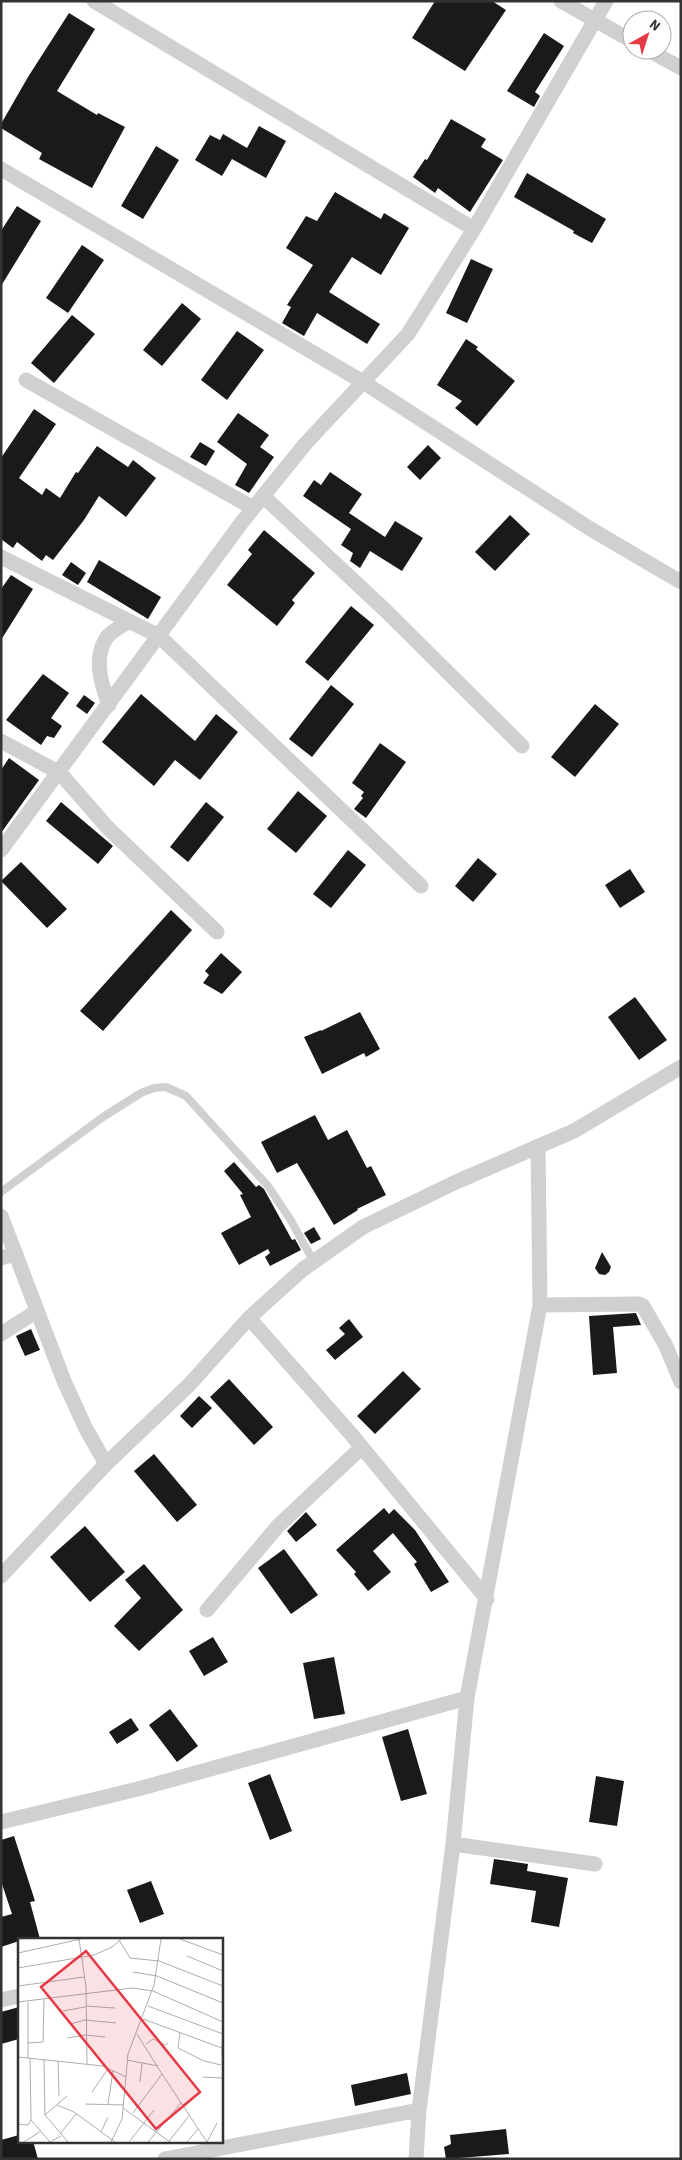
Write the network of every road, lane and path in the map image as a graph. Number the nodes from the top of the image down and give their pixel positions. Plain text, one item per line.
1 (94, 1) edge
2 (561, 1) edge
3 (606, 1) edge
4 (594, 20) junction
5 (622, 35) edge
6 (666, 60) edge
7 (681, 68) edge
8 (1, 169) edge
9 (474, 229) junction
10 (26, 380) dead end
11 (363, 382) junction
12 (258, 502) junction
13 (1, 557) edge
14 (681, 582) edge
15 (129, 621) junction
16 (159, 636) junction
17 (109, 705) junction
18 (1, 741) edge
19 (522, 746) dead end
20 (60, 773) junction
21 (1, 850) edge
22 (421, 886) dead end
23 (217, 932) dead end
24 (681, 1068) edge
25 (538, 1146) junction
26 (1, 1192) edge
27 (1, 1216) edge
28 (16, 1254) junction
29 (1, 1258) edge
30 (314, 1262) junction
31 (540, 1305) junction
32 (38, 1311) junction
33 (249, 1318) junction
34 (1, 1334) edge
35 (681, 1382) edge
36 (362, 1448) junction
37 (106, 1464) junction
38 (1, 1576) edge
39 (487, 1599) junction
40 (207, 1610) dead end
41 (467, 1698) junction
42 (1, 1822) edge
43 (453, 1844) junction
44 (595, 1864) dead end
45 (18, 1996) edge
46 (1, 2000) edge
47 (419, 2110) junction
48 (165, 2159) edge
49 (416, 2159) edge

1 - 9 street
2 - 4 street
3 - 4 street
4 - 5 street
4 - 9 street
6 - 7 street
8 - 11 street
9 - 11 street
10 - 12 street
11 - 12 street
11 - 14 street
12 - 16 street
12 - 19 street
13 - 15 street
15 - 16 street
15 - 17 street
16 - 17 street
16 - 22 street
17 - 20 street
18 - 20 street
20 - 21 street
20 - 23 street
24 - 25 street
25 - 30 street
25 - 31 street
26 - 30 lane
27 - 28 street
28 - 29 street
28 - 32 street
30 - 33 street
31 - 35 street
31 - 39 street
32 - 34 street
32 - 37 street
33 - 36 street
33 - 37 street
36 - 39 street
36 - 40 street
37 - 38 street
39 - 41 street
41 - 42 street
41 - 43 street
43 - 44 street
43 - 47 street
45 - 46 street
47 - 48 street
47 - 49 street

